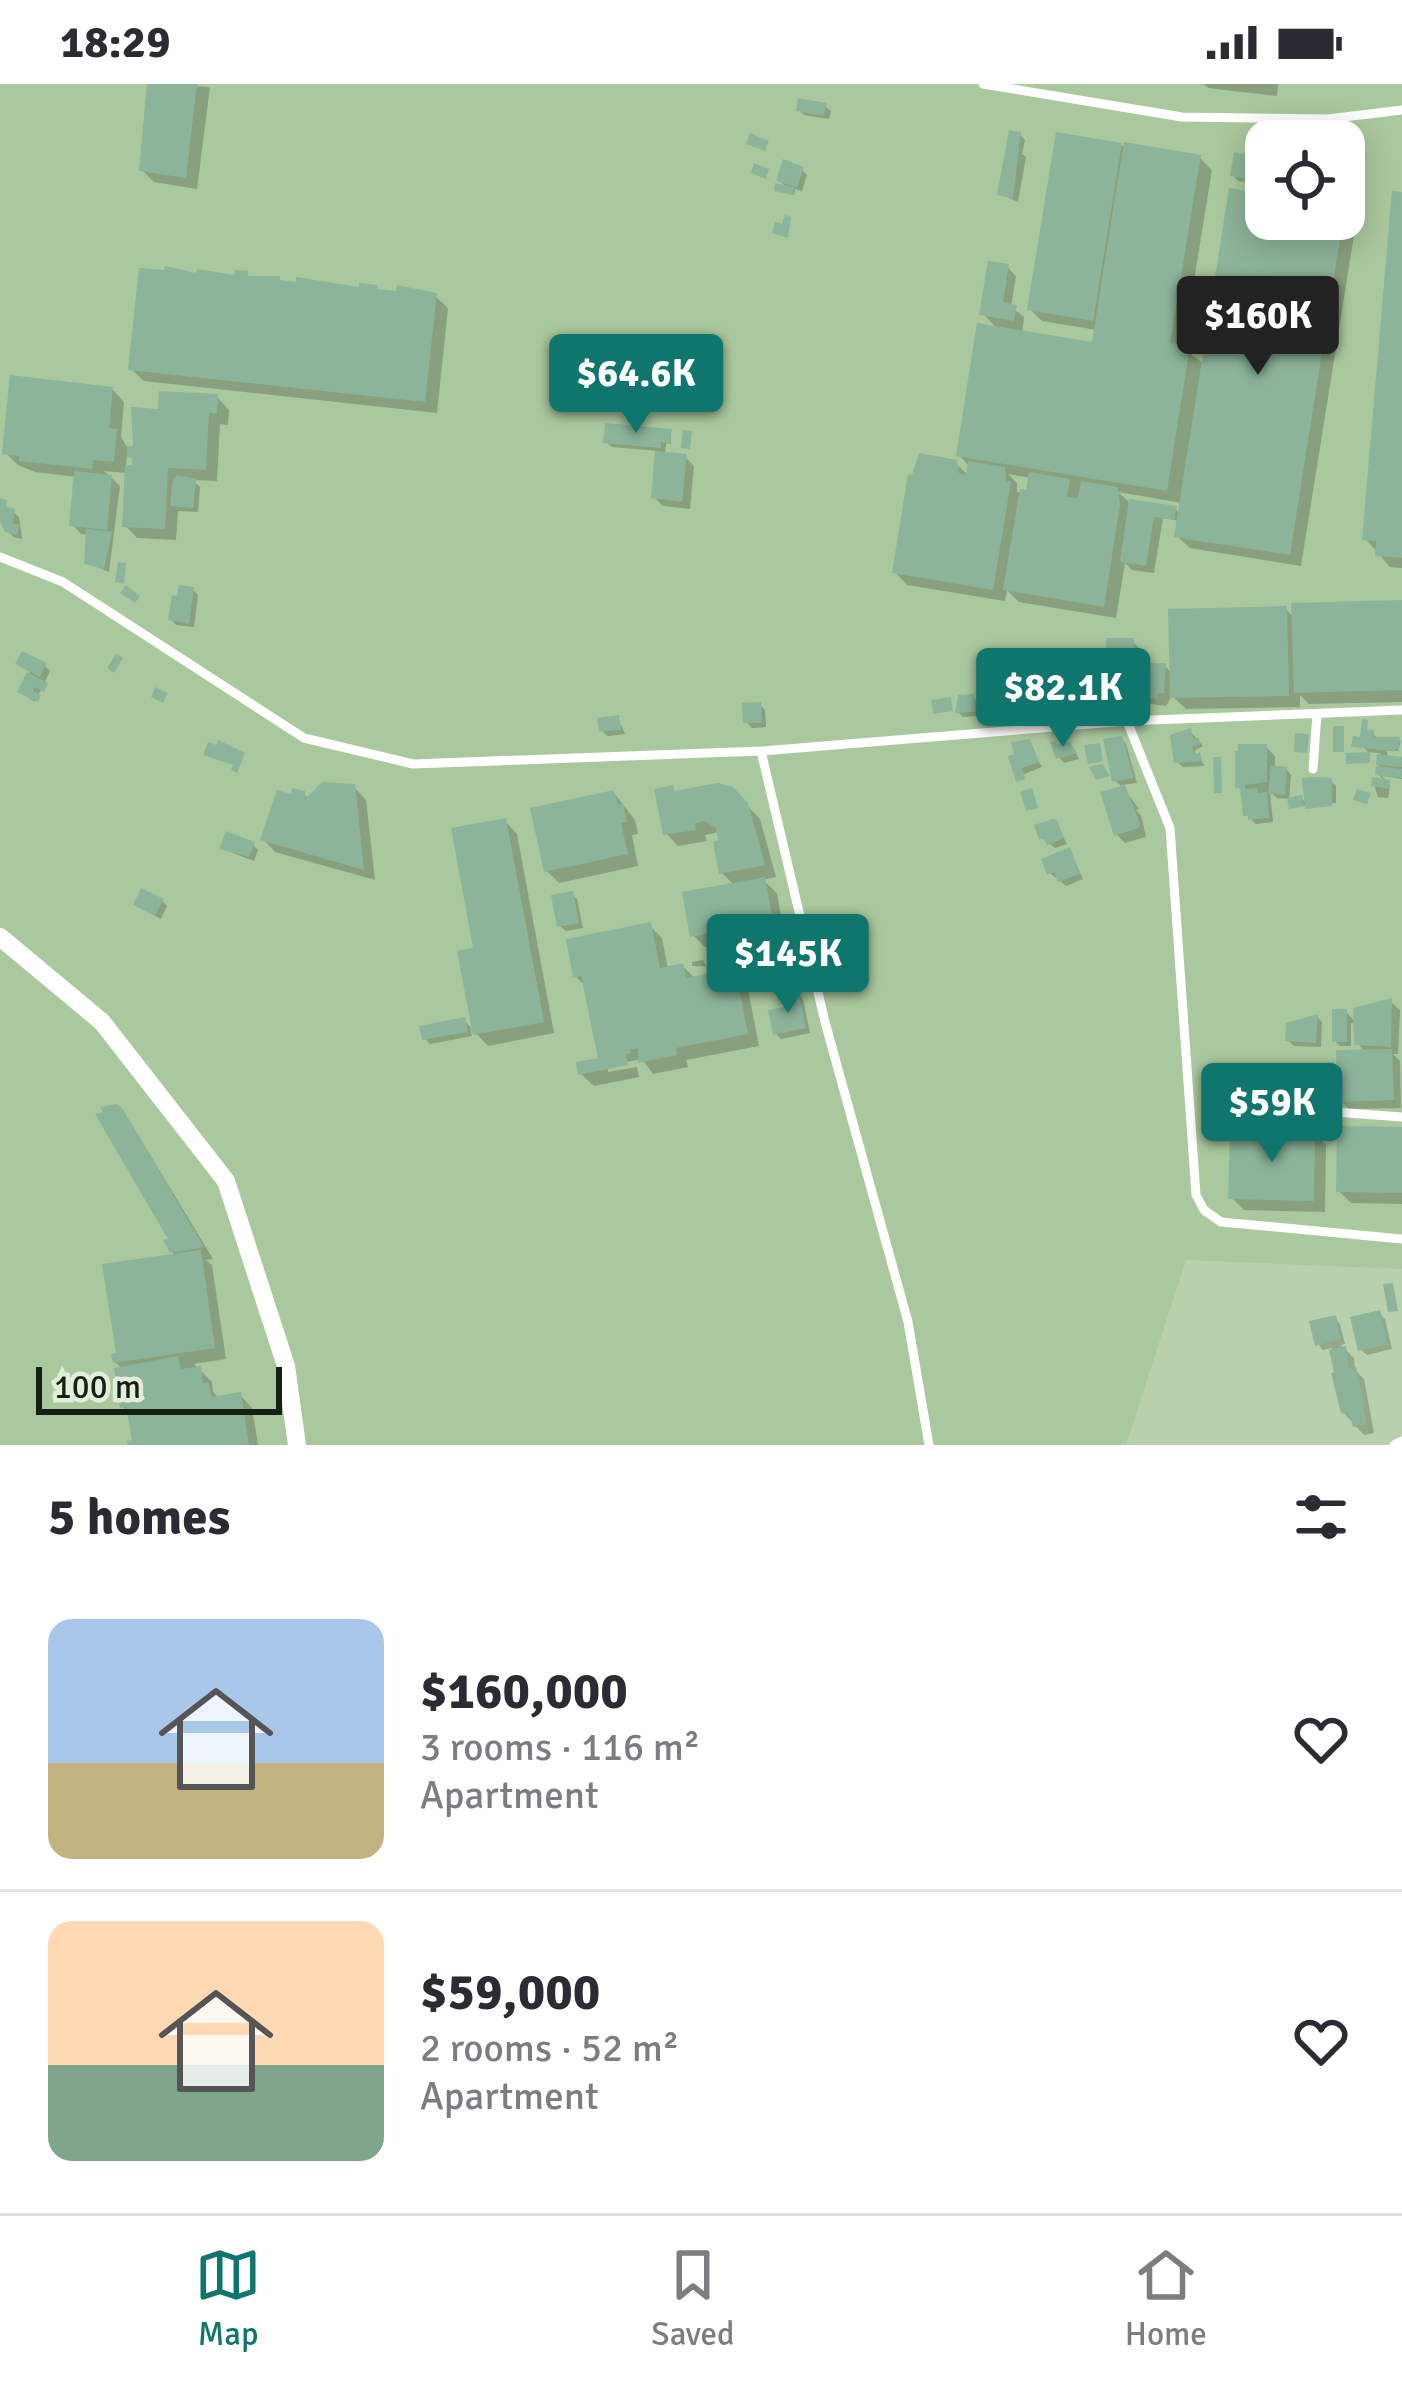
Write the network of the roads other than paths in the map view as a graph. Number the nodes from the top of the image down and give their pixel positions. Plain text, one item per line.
1 (982, 84) edge
2 (1402, 110) edge
3 (0, 557) edge
4 (1402, 710) edge
5 (1317, 714) junction
6 (1127, 721) junction
7 (761, 751) junction
8 (1312, 770) dead end
9 (0, 937) edge
10 (1241, 1106) dead end
11 (1402, 1118) edge
12 (1402, 1239) edge
13 (297, 1445) edge
14 (929, 1445) edge

1 - 2 lane
3 - 7 lane
4 - 5 lane
5 - 6 lane
5 - 8 lane
6 - 7 lane
6 - 12 lane
7 - 14 lane
9 - 13 street
10 - 11 lane

